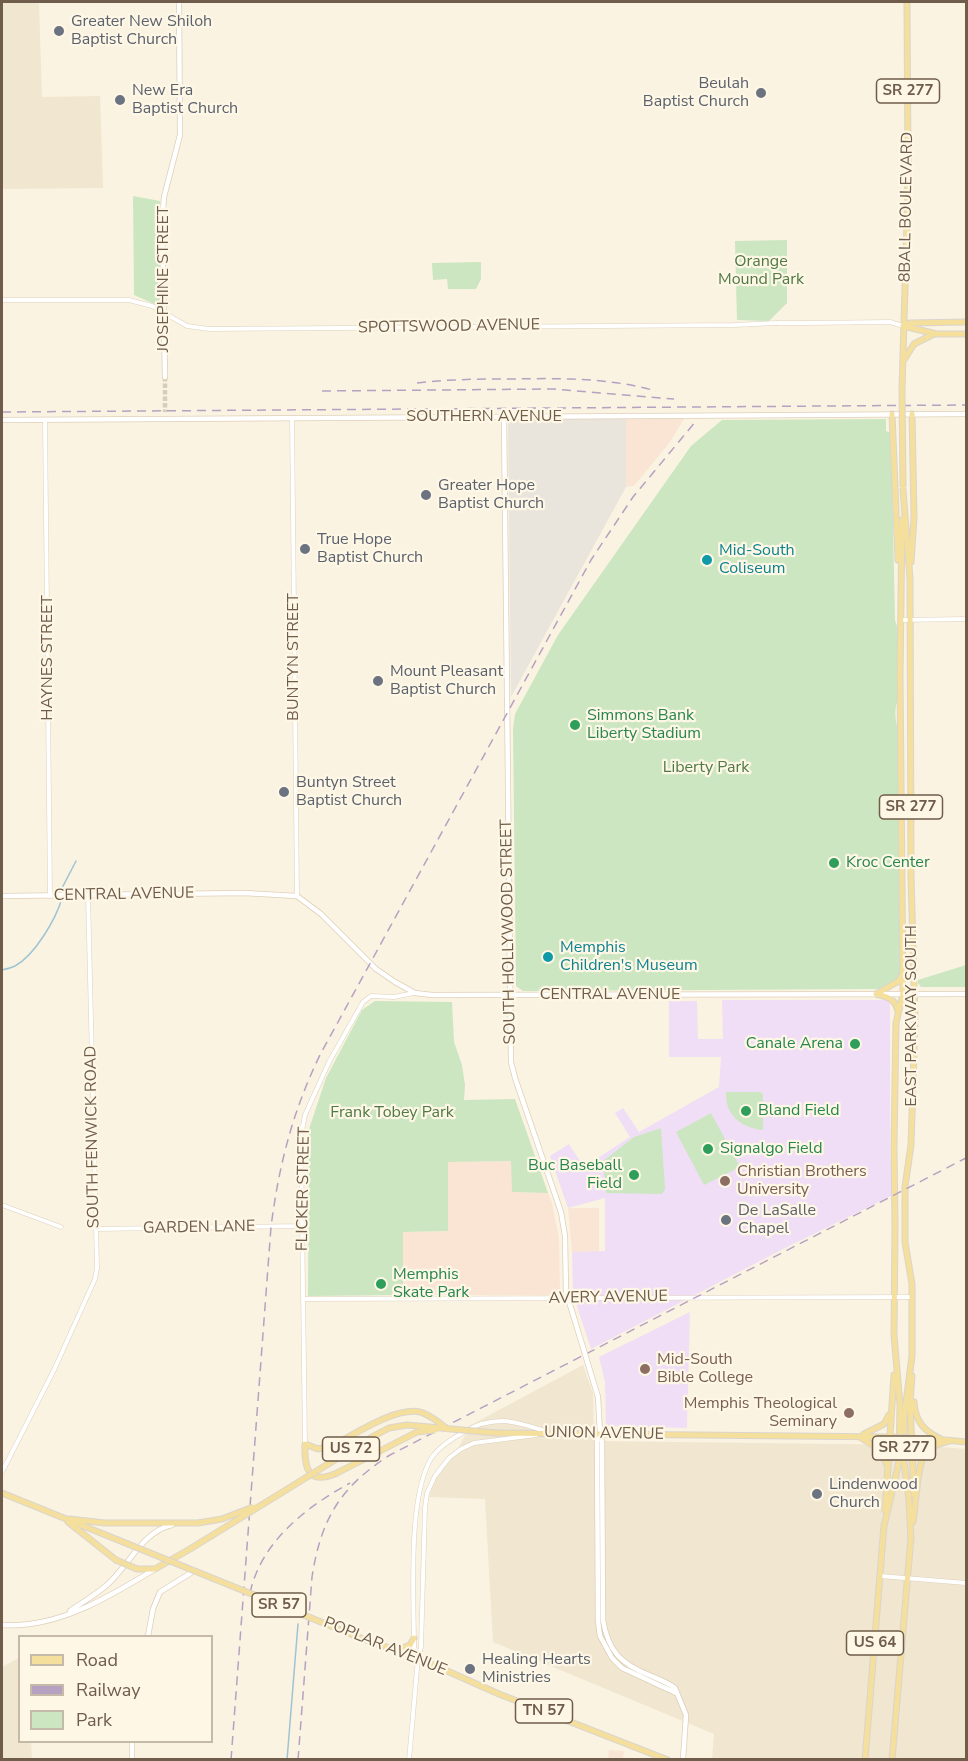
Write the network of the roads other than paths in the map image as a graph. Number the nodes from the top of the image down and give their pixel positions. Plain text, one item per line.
1 (179, 2) edge
2 (907, 2) edge
3 (2, 300) edge
4 (164, 314) junction
5 (966, 322) edge
6 (903, 326) junction
7 (937, 334) junction
8 (966, 334) edge
9 (902, 364) junction
10 (165, 377) tunnel mouth
11 (892, 414) junction
12 (912, 414) junction
13 (966, 414) edge
14 (504, 417) junction
15 (292, 418) junction
16 (2, 420) edge
17 (45, 420) junction
18 (903, 488) junction
19 (910, 579) junction
20 (900, 585) junction
21 (910, 619) junction
22 (966, 619) edge
23 (901, 620) junction
24 (88, 895) junction
25 (2, 896) edge
26 (51, 896) junction
27 (297, 896) junction
28 (903, 970) junction
29 (415, 993) junction
30 (876, 994) junction
31 (903, 994) junction
32 (915, 994) junction
33 (966, 994) edge
34 (511, 995) junction
35 (898, 1012) junction
36 (2, 1205) edge
37 (303, 1226) junction
38 (62, 1227) dead end
39 (95, 1229) junction
40 (893, 1297) junction
41 (911, 1297) junction
42 (567, 1298) junction
43 (304, 1299) junction
44 (895, 1356) junction
45 (912, 1356) junction
46 (912, 1381) junction
47 (891, 1409) junction
48 (448, 1430) junction
49 (551, 1433) junction
50 (600, 1434) junction
51 (857, 1437) junction
52 (892, 1437) junction
53 (911, 1438) junction
54 (946, 1440) junction
55 (966, 1442) edge
56 (304, 1444) junction
57 (887, 1468) junction
58 (2, 1472) edge
59 (426, 1473) junction
60 (435, 1476) junction
61 (2, 1493) edge
62 (263, 1503) junction
63 (64, 1519) junction
64 (913, 1522) junction
65 (181, 1523) junction
66 (884, 1526) junction
67 (911, 1540) junction
68 (415, 1542) junction
69 (423, 1542) junction
70 (155, 1569) junction
71 (195, 1570) junction
72 (880, 1576) junction
73 (908, 1578) junction
74 (966, 1583) edge
75 (414, 1592) junction
76 (422, 1592) junction
77 (65, 1615) junction
78 (2, 1625) edge
79 (148, 1635) edge
80 (414, 1638) junction
81 (363, 1639) joint
82 (396, 1651) junction
83 (418, 1659) junction
84 (132, 1743) edge
85 (132, 1760) edge
86 (409, 1760) edge
87 (668, 1760) edge
88 (684, 1760) edge
89 (865, 1760) edge
90 (892, 1760) edge

1 - 4 main road, JOSEPHINE STREET
2 - 6 main road, 8BALL BOULEVARD / SR 277, bridge
3 - 4 street, SPOTTSWOOD AVENUE
4 - 6 street, SPOTTSWOOD AVENUE, bridge
4 - 10 main road, JOSEPHINE STREET
5 - 6 main road
6 - 7 main road
6 - 9 main road, EAST PARKWAY SOUTH / SR 277
7 - 8 main road
7 - 9 main road
9 - 18 main road, EAST PARKWAY SOUTH / SR 277, bridge
11 - 12 main road, SOUTHERN AVENUE
11 - 14 main road, SOUTHERN AVENUE
11 - 20 main road
12 - 13 main road, SOUTHERN AVENUE
12 - 19 main road
14 - 15 main road, SOUTHERN AVENUE
14 - 34 main road, SOUTH HOLLYWOOD STREET
15 - 17 main road, SOUTHERN AVENUE
15 - 27 street, BUNTYN STREET
16 - 17 main road, SOUTHERN AVENUE
17 - 26 street, HAYNES STREET
18 - 19 main road, EAST PARKWAY SOUTH / SR 277
18 - 20 main road, EAST PARKWAY SOUTH / SR 277
19 - 21 main road, EAST PARKWAY SOUTH / SR 277
20 - 23 main road, EAST PARKWAY SOUTH / SR 277
21 - 22 street
21 - 23 street
21 - 32 main road, EAST PARKWAY SOUTH / SR 277
23 - 28 main road, EAST PARKWAY SOUTH / SR 277
24 - 26 main road, CENTRAL AVENUE
24 - 27 main road, CENTRAL AVENUE
24 - 39 street, SOUTH FENWICK ROAD
25 - 26 main road, CENTRAL AVENUE
27 - 29 main road, CENTRAL AVENUE
28 - 30 main road
28 - 31 main road, EAST PARKWAY SOUTH / SR 277
29 - 34 main road, CENTRAL AVENUE
29 - 37 street, FLICKER STREET
30 - 31 main road, CENTRAL AVENUE
30 - 34 main road, CENTRAL AVENUE
30 - 35 main road
31 - 32 main road, CENTRAL AVENUE
31 - 35 main road, EAST PARKWAY SOUTH / SR 277
32 - 33 main road, CENTRAL AVENUE
32 - 41 main road, EAST PARKWAY SOUTH / SR 277
34 - 42 main road, SOUTH HOLLYWOOD STREET
35 - 40 main road, EAST PARKWAY SOUTH / SR 277
36 - 38 street
37 - 39 street, GARDEN LANE
37 - 43 street, FLICKER STREET
39 - 58 street, SOUTH FENWICK ROAD
40 - 41 street, AVERY AVENUE
40 - 42 street, AVERY AVENUE
40 - 44 main road, EAST PARKWAY SOUTH / SR 277
41 - 45 main road, EAST PARKWAY SOUTH / SR 277
42 - 43 street, AVERY AVENUE
42 - 50 main road, SOUTH HOLLYWOOD STREET, bridge
43 - 56 street, FLICKER STREET
44 - 47 main road
44 - 66 main road, EAST PARKWAY SOUTH
45 - 46 main road
45 - 67 main road, EAST PARKWAY SOUTH / SR 277
46 - 53 main road
46 - 54 main road
47 - 51 main road
47 - 52 main road
48 - 49 main road, UNION AVENUE / US 72, bridge
48 - 56 main road, bridge
48 - 56 main road, bridge
48 - 62 main road, UNION AVENUE / US 72, bridge
49 - 50 main road, UNION AVENUE / US 72
49 - 59 street
49 - 60 street
50 - 51 main road, UNION AVENUE / US 72
50 - 88 main road, SOUTH HOLLYWOOD STREET
51 - 52 main road, UNION AVENUE / US 72
51 - 57 main road
52 - 53 main road, UNION AVENUE, bridge
52 - 57 main road, US 64
53 - 54 main road, UNION AVENUE
53 - 64 main road
54 - 55 main road, UNION AVENUE
54 - 64 main road, US 64
57 - 66 main road, US 64
59 - 60 street
59 - 68 street
60 - 69 street
61 - 63 main road, POPLAR AVENUE / US 72
62 - 65 main road, UNION AVENUE / US 72, bridge
62 - 70 main road, UNION AVENUE / US 72, bridge
63 - 65 main road, US 72
63 - 70 main road, US 72, bridge
63 - 71 main road, POPLAR AVENUE / SR 57, bridge
64 - 67 main road, US 64
65 - 77 main road
66 - 72 main road, US 64
67 - 73 main road, US 64
68 - 69 street
68 - 75 street
69 - 76 street
70 - 77 main road
71 - 79 main road
71 - 81 main road, POPLAR AVENUE / SR 57, bridge
72 - 73 street
72 - 89 main road, US 64
73 - 74 street
73 - 90 main road, US 64
75 - 76 street
75 - 80 street
76 - 83 street
77 - 78 main road
80 - 82 main road
80 - 83 street
81 - 82 main road, POPLAR AVENUE / TN 57
82 - 83 main road, POPLAR AVENUE / TN 57
83 - 86 street
83 - 87 main road, POPLAR AVENUE / TN 57
84 - 85 main road

